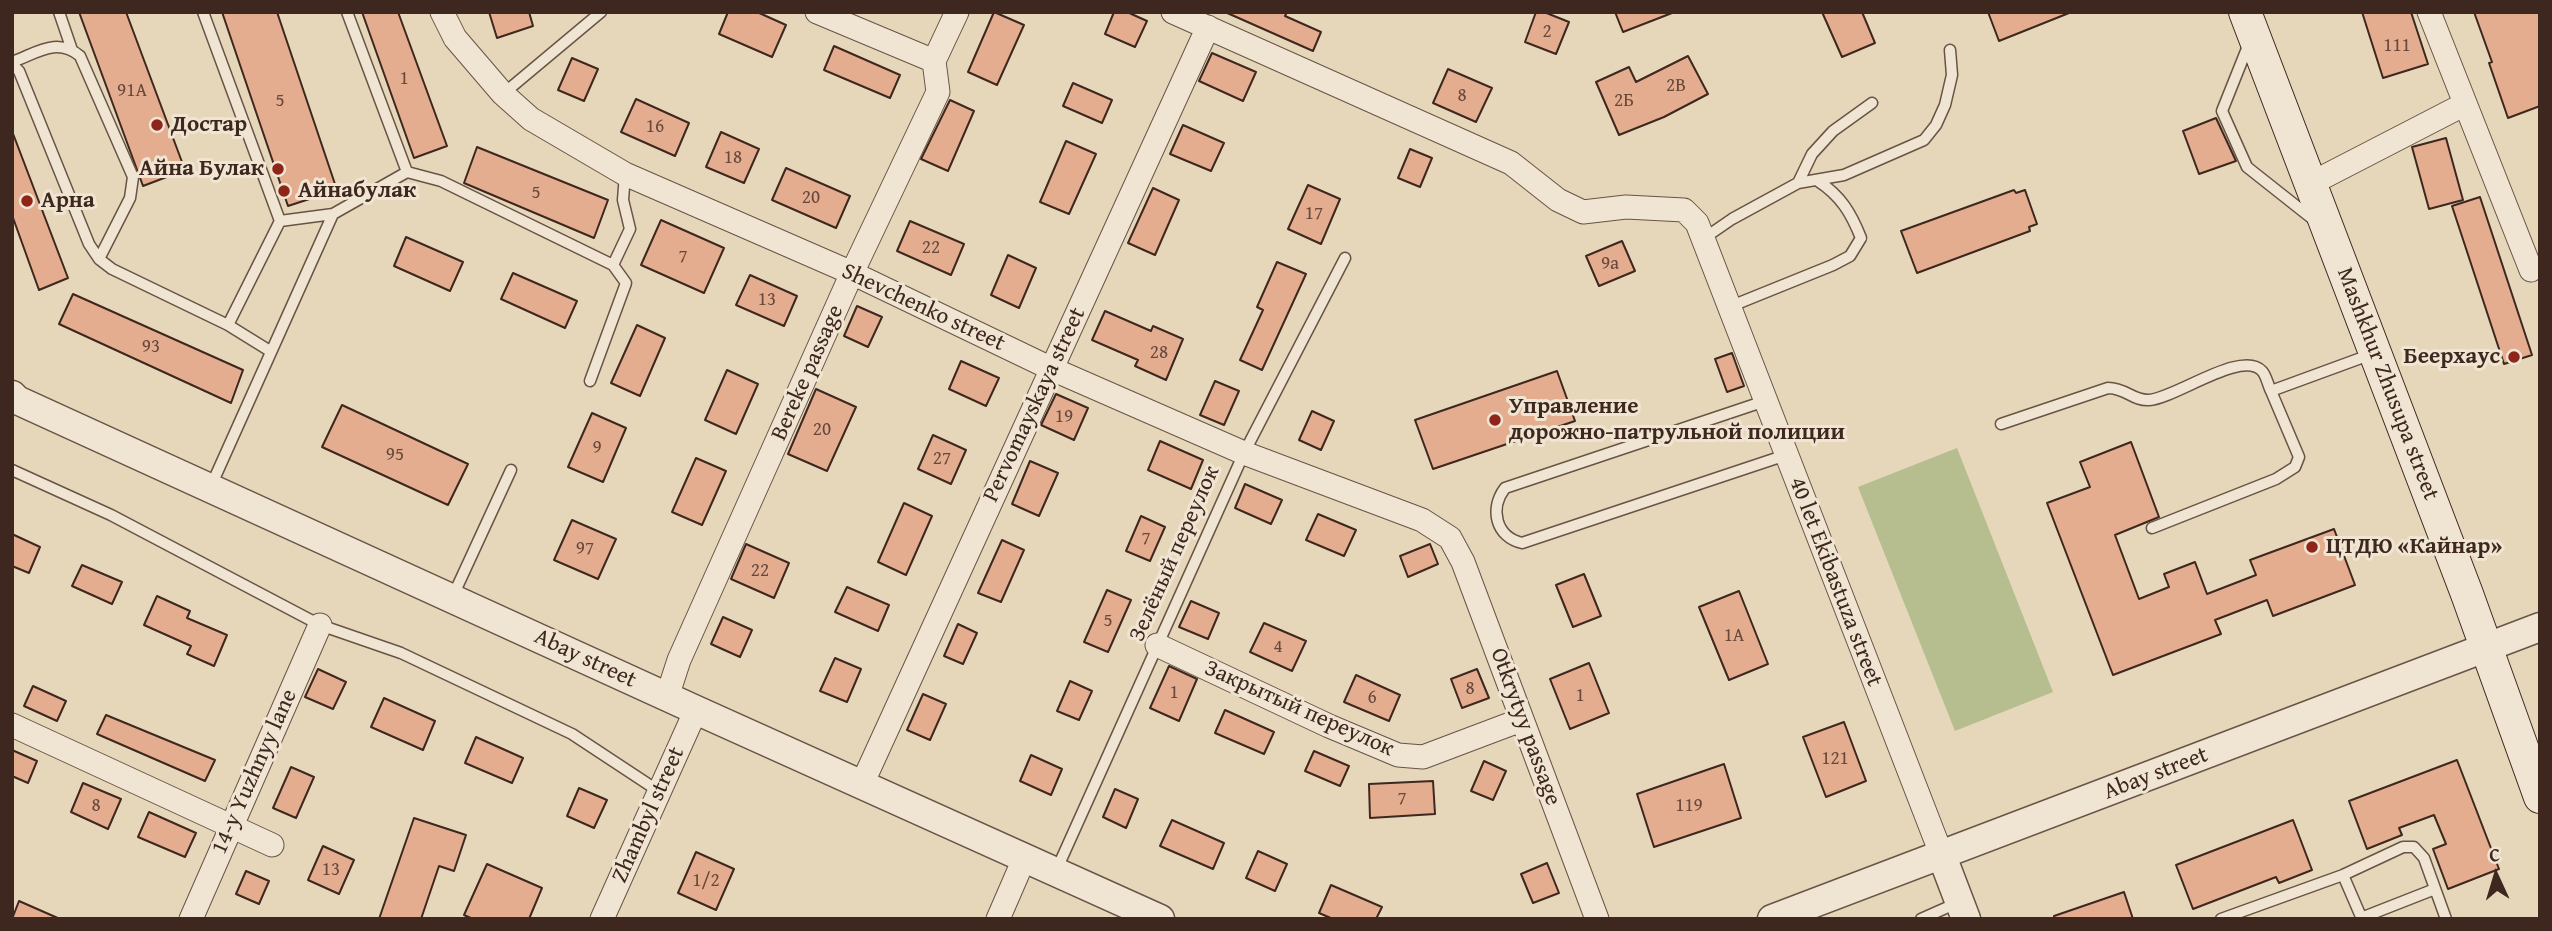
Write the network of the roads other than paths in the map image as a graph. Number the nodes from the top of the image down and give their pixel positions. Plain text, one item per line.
1 (60, 12) edge
2 (203, 12) edge
3 (347, 12) edge
4 (442, 12) edge
5 (601, 12) edge
6 (817, 12) edge
7 (957, 12) edge
8 (1173, 12) edge
9 (2429, 12) edge
10 (2249, 23) edge
11 (1209, 27) junction
12 (72, 50) junction
13 (1950, 50) dead end
14 (934, 61) junction
15 (12, 63) edge
16 (503, 94) junction
17 (1872, 103) dead end
18 (2465, 104) junction
19 (407, 172) junction
20 (625, 174) junction
21 (1818, 181) junction
22 (1798, 183) junction
23 (2310, 184) junction
24 (334, 214) junction
25 (281, 221) junction
26 (2328, 230) junction
27 (1703, 239) junction
28 (1345, 258) dead end
29 (99, 259) junction
30 (613, 265) junction
31 (2531, 270) dead end
32 (852, 274) junction
33 (1729, 307) junction
34 (228, 325) junction
35 (270, 351) junction
36 (2374, 353) junction
37 (1052, 369) junction
38 (590, 381) dead end
39 (2271, 391) junction
40 (12, 395) edge
41 (1765, 401) junction
42 (2001, 424) dead end
43 (1244, 453) junction
44 (1786, 455) junction
45 (12, 470) edge
46 (511, 470) dead end
47 (209, 489) junction
48 (2152, 528) dead end
49 (1450, 538) joint
50 (452, 598) junction
51 (320, 625) junction
52 (2540, 627) edge
53 (1157, 645) junction
54 (2487, 647) junction
55 (667, 697) junction
56 (696, 710) junction
57 (1521, 720) junction
58 (12, 725) edge
59 (862, 784) junction
60 (660, 792) junction
61 (2540, 797) edge
62 (232, 826) junction
63 (272, 845) dead end
64 (1942, 856) junction
65 (1024, 859) junction
66 (1056, 871) junction
67 (2343, 875) junction
68 (2435, 889) junction
69 (1963, 910) edge
70 (2362, 918) edge
71 (191, 919) edge
72 (602, 919) edge
73 (998, 919) edge
74 (1160, 919) edge
75 (1597, 919) edge
76 (1772, 919) edge
77 (1921, 919) edge
78 (2221, 919) edge
79 (2446, 919) edge

1 - 12 lane
2 - 25 lane
3 - 19 lane
4 - 16 street, Shevchenko street
5 - 16 lane
6 - 14 street
7 - 14 street, Bereke passage
8 - 11 street
9 - 18 street
10 - 23 main road, Mashkhur Zhusupa street
10 - 26 lane
11 - 27 street, 40 let Ekibastuza street
11 - 37 street, Pervomayskaya street
12 - 15 lane
12 - 29 lane
13 - 21 lane
14 - 32 street, Bereke passage
15 - 29 lane
16 - 20 street, Shevchenko street
17 - 22 lane
18 - 23 street
18 - 31 street
19 - 24 lane
19 - 30 lane
20 - 30 lane
20 - 32 street, Shevchenko street
21 - 22 lane
21 - 33 lane
22 - 27 lane
23 - 26 main road, Mashkhur Zhusupa street
24 - 25 lane
24 - 35 lane
25 - 34 lane
26 - 36 main road, Mashkhur Zhusupa street
27 - 33 street, 40 let Ekibastuza street
28 - 43 lane, Зелёный переулок
29 - 34 lane
30 - 38 lane
32 - 37 street, Shevchenko street
32 - 55 street, Bereke passage
33 - 41 street, 40 let Ekibastuza street
34 - 35 lane
35 - 47 lane
36 - 39 lane
36 - 54 main road, Mashkhur Zhusupa street
37 - 43 street, Shevchenko street
37 - 59 street, Pervomayskaya street
39 - 42 lane
39 - 48 lane
40 - 47 street, Abay street
41 - 44 street, 40 let Ekibastuza street
41 - 44 lane
43 - 49 street, Shevchenko street
43 - 53 lane, Зелёный переулок
44 - 64 street, 40 let Ekibastuza street
45 - 51 lane
46 - 50 lane
47 - 50 street, Abay street
49 - 57 street, Otkrytyy passage
50 - 55 street, Abay street
51 - 60 lane
51 - 62 street, 14-y Yuzhnyy lane
52 - 54 street, Abay street
53 - 57 street, Закрытый переулок
53 - 66 lane, Зелёный переулок
54 - 61 main road, Mashkhur Zhusupa street
54 - 64 street, Abay street
55 - 56 street, Abay street
56 - 59 street, Abay street
56 - 60 street, Zhambyl street
57 - 75 street, Otkrytyy passage
58 - 62 street
59 - 65 street, Abay street
60 - 72 street, Zhambyl street
62 - 63 street
62 - 71 street, 14-y Yuzhnyy lane
64 - 69 street, 40 let Ekibastuza street
64 - 76 street, Abay street
65 - 66 street, Abay street
65 - 73 street
66 - 74 street, Abay street
67 - 68 lane
67 - 70 lane
67 - 78 lane
68 - 70 lane
68 - 79 lane
69 - 77 lane

